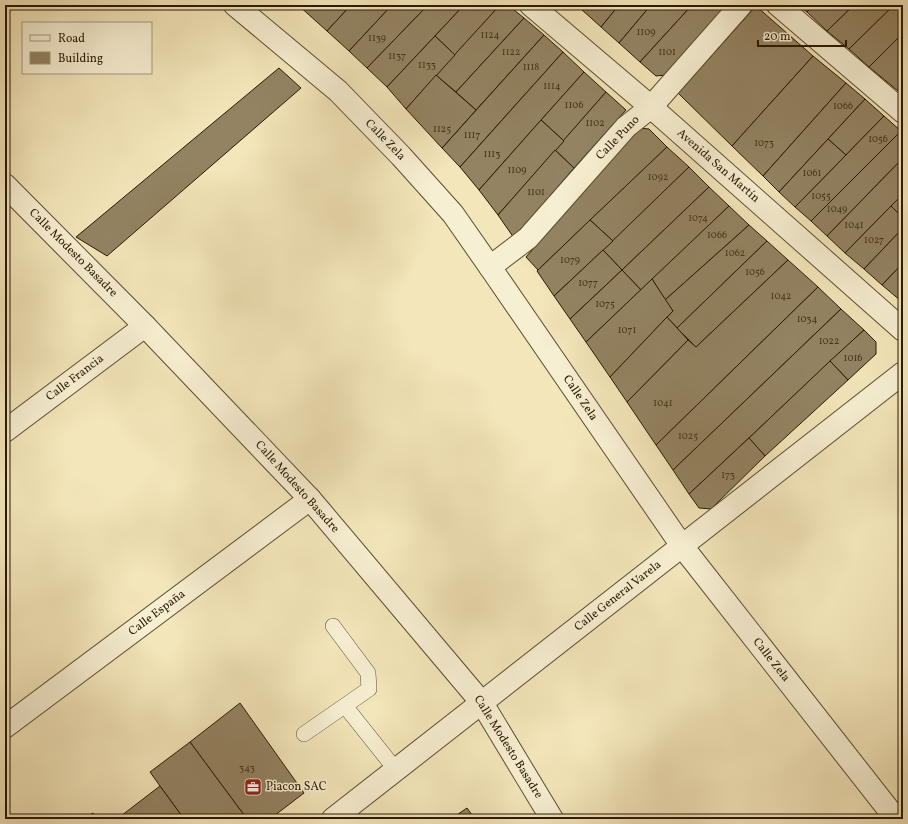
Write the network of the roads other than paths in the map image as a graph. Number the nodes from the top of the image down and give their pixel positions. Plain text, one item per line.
1 (234, 5) edge
2 (531, 5) edge
3 (741, 5) edge
4 (778, 5) edge
5 (651, 107) junction
6 (903, 112) edge
7 (5, 185) edge
8 (490, 267) junction
9 (145, 326) junction
10 (903, 330) edge
11 (903, 373) edge
12 (5, 431) edge
13 (310, 499) junction
14 (682, 546) junction
15 (333, 626) dead end
16 (482, 703) junction
17 (344, 706) junction
18 (5, 727) edge
19 (304, 734) dead end
20 (396, 770) junction
21 (334, 819) edge
22 (552, 819) edge
23 (896, 819) edge

1 - 8 street, Calle Zela
2 - 5 street, Avenida San Martín
3 - 5 street, Calle Puno
4 - 6 street
5 - 8 street, Calle Puno
5 - 10 street, Avenida San Martín
7 - 9 street, Calle Modesto Basadre
8 - 14 street, Calle Zela
9 - 12 street, Calle Francia
9 - 13 street, Calle Modesto Basadre
11 - 14 street, Calle General Varela
13 - 16 street, Calle Modesto Basadre
13 - 18 street, Calle España
14 - 16 street, Calle General Varela
14 - 23 street, Calle Zela
15 - 17 lane
16 - 20 street, Calle General Varela
16 - 22 street, Calle Modesto Basadre
17 - 19 lane
17 - 20 lane
20 - 21 street, Calle General Varela

